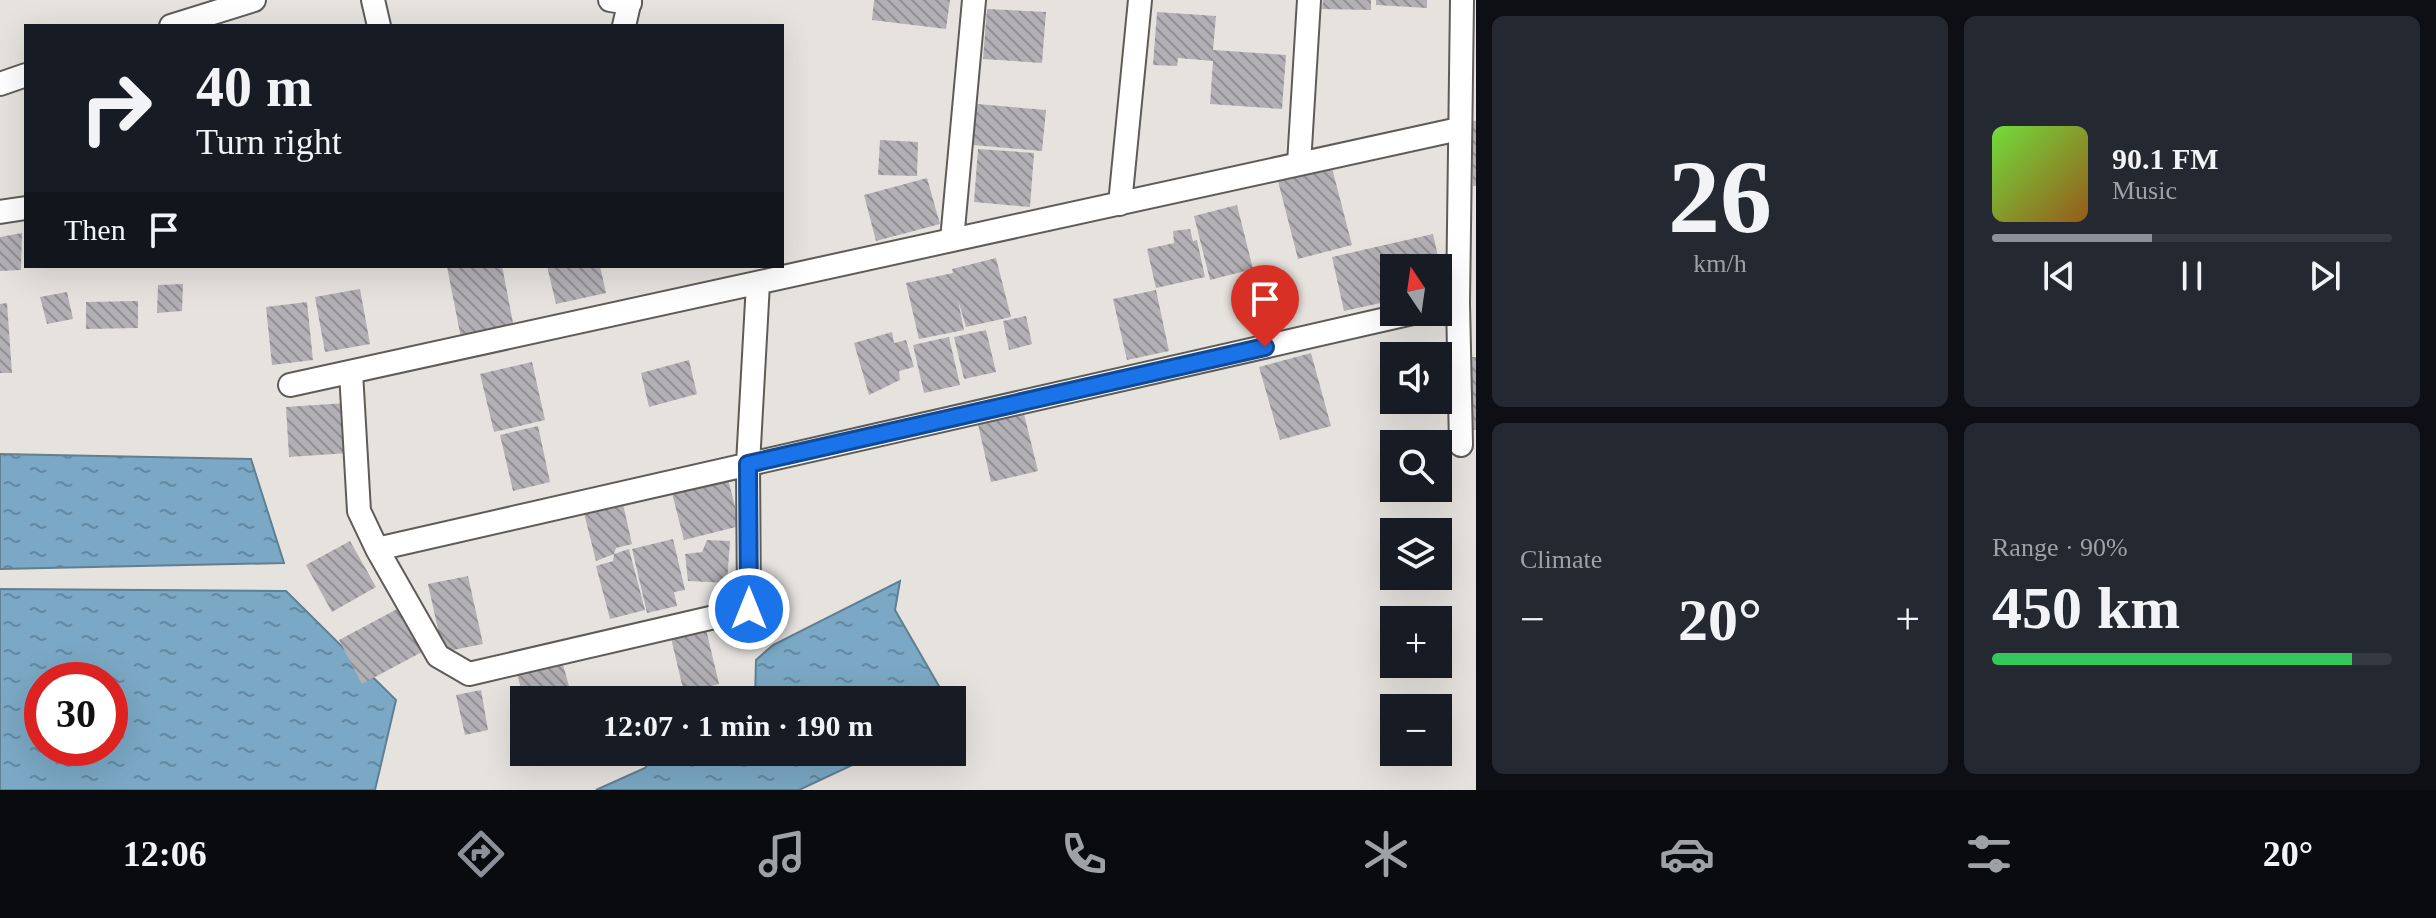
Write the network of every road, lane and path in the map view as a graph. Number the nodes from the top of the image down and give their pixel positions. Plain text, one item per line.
1 (254, 0) edge
2 (373, 0) edge
3 (974, 0) edge
4 (1140, 0) edge
5 (1309, 0) edge
6 (1462, 0) edge
7 (623, 1) edge
8 (210, 6) edge
9 (175, 24) edge
10 (379, 24) edge
11 (624, 24) edge
12 (24, 76) edge
13 (0, 84) edge
14 (1459, 129) junction
15 (1299, 164) junction
16 (1120, 204) junction
17 (24, 208) edge
18 (0, 212) edge
19 (952, 240) junction
20 (1451, 254) edge
21 (758, 283) junction
22 (1380, 320) edge
23 (1450, 326) edge
24 (351, 372) junction
25 (290, 385) dead end
26 (1461, 445) dead end
27 (748, 464) junction
28 (377, 549) junction

1 - 8 street
2 - 10 street
3 - 19 street
4 - 16 street
5 - 15 street
6 - 14 street
7 - 11 street
8 - 9 street
12 - 13 street
14 - 15 street
14 - 20 street
15 - 16 street
16 - 19 street
17 - 18 street
19 - 21 street
21 - 24 street
21 - 27 street
22 - 27 street
23 - 26 street
24 - 25 street
24 - 28 street
27 - 28 street
27 - 28 street

